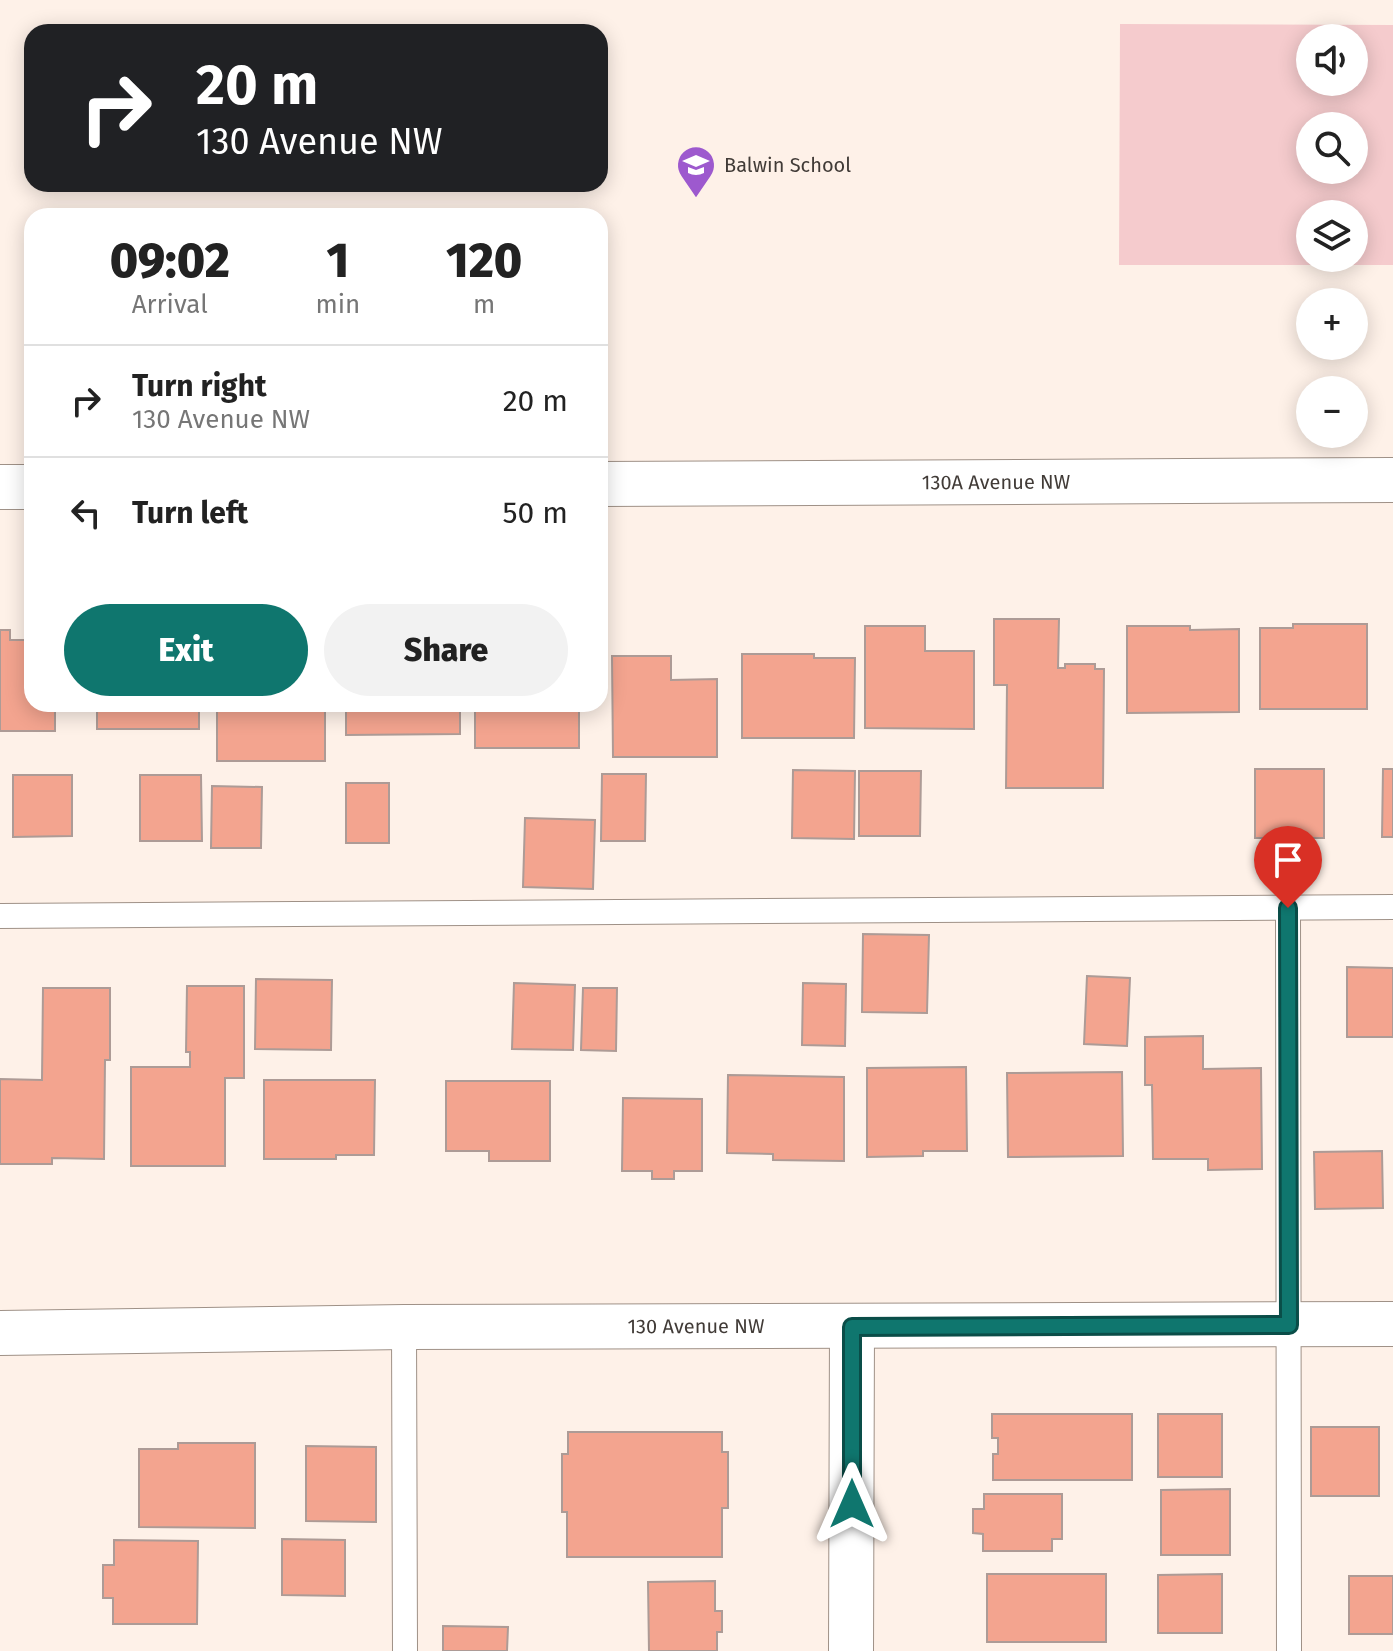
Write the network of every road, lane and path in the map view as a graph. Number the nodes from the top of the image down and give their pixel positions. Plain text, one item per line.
1 (1393, 480) edge
2 (608, 484) edge
3 (0, 487) edge
4 (24, 487) edge
5 (1393, 907) edge
6 (1288, 908) junction
7 (0, 916) edge
8 (1393, 1324) edge
9 (1289, 1325) junction
10 (404, 1327) junction
11 (852, 1327) junction
12 (0, 1333) edge
13 (405, 1651) edge
14 (851, 1651) edge
15 (1289, 1651) edge

1 - 2 street, 130A Avenue NW
3 - 4 street
5 - 6 lane
6 - 7 lane
6 - 9 lane
8 - 9 street, 130 Avenue NW
9 - 11 street, 130 Avenue NW
9 - 15 lane
10 - 11 street, 130 Avenue NW
10 - 12 street, 130 Avenue NW
10 - 13 lane
11 - 14 street

